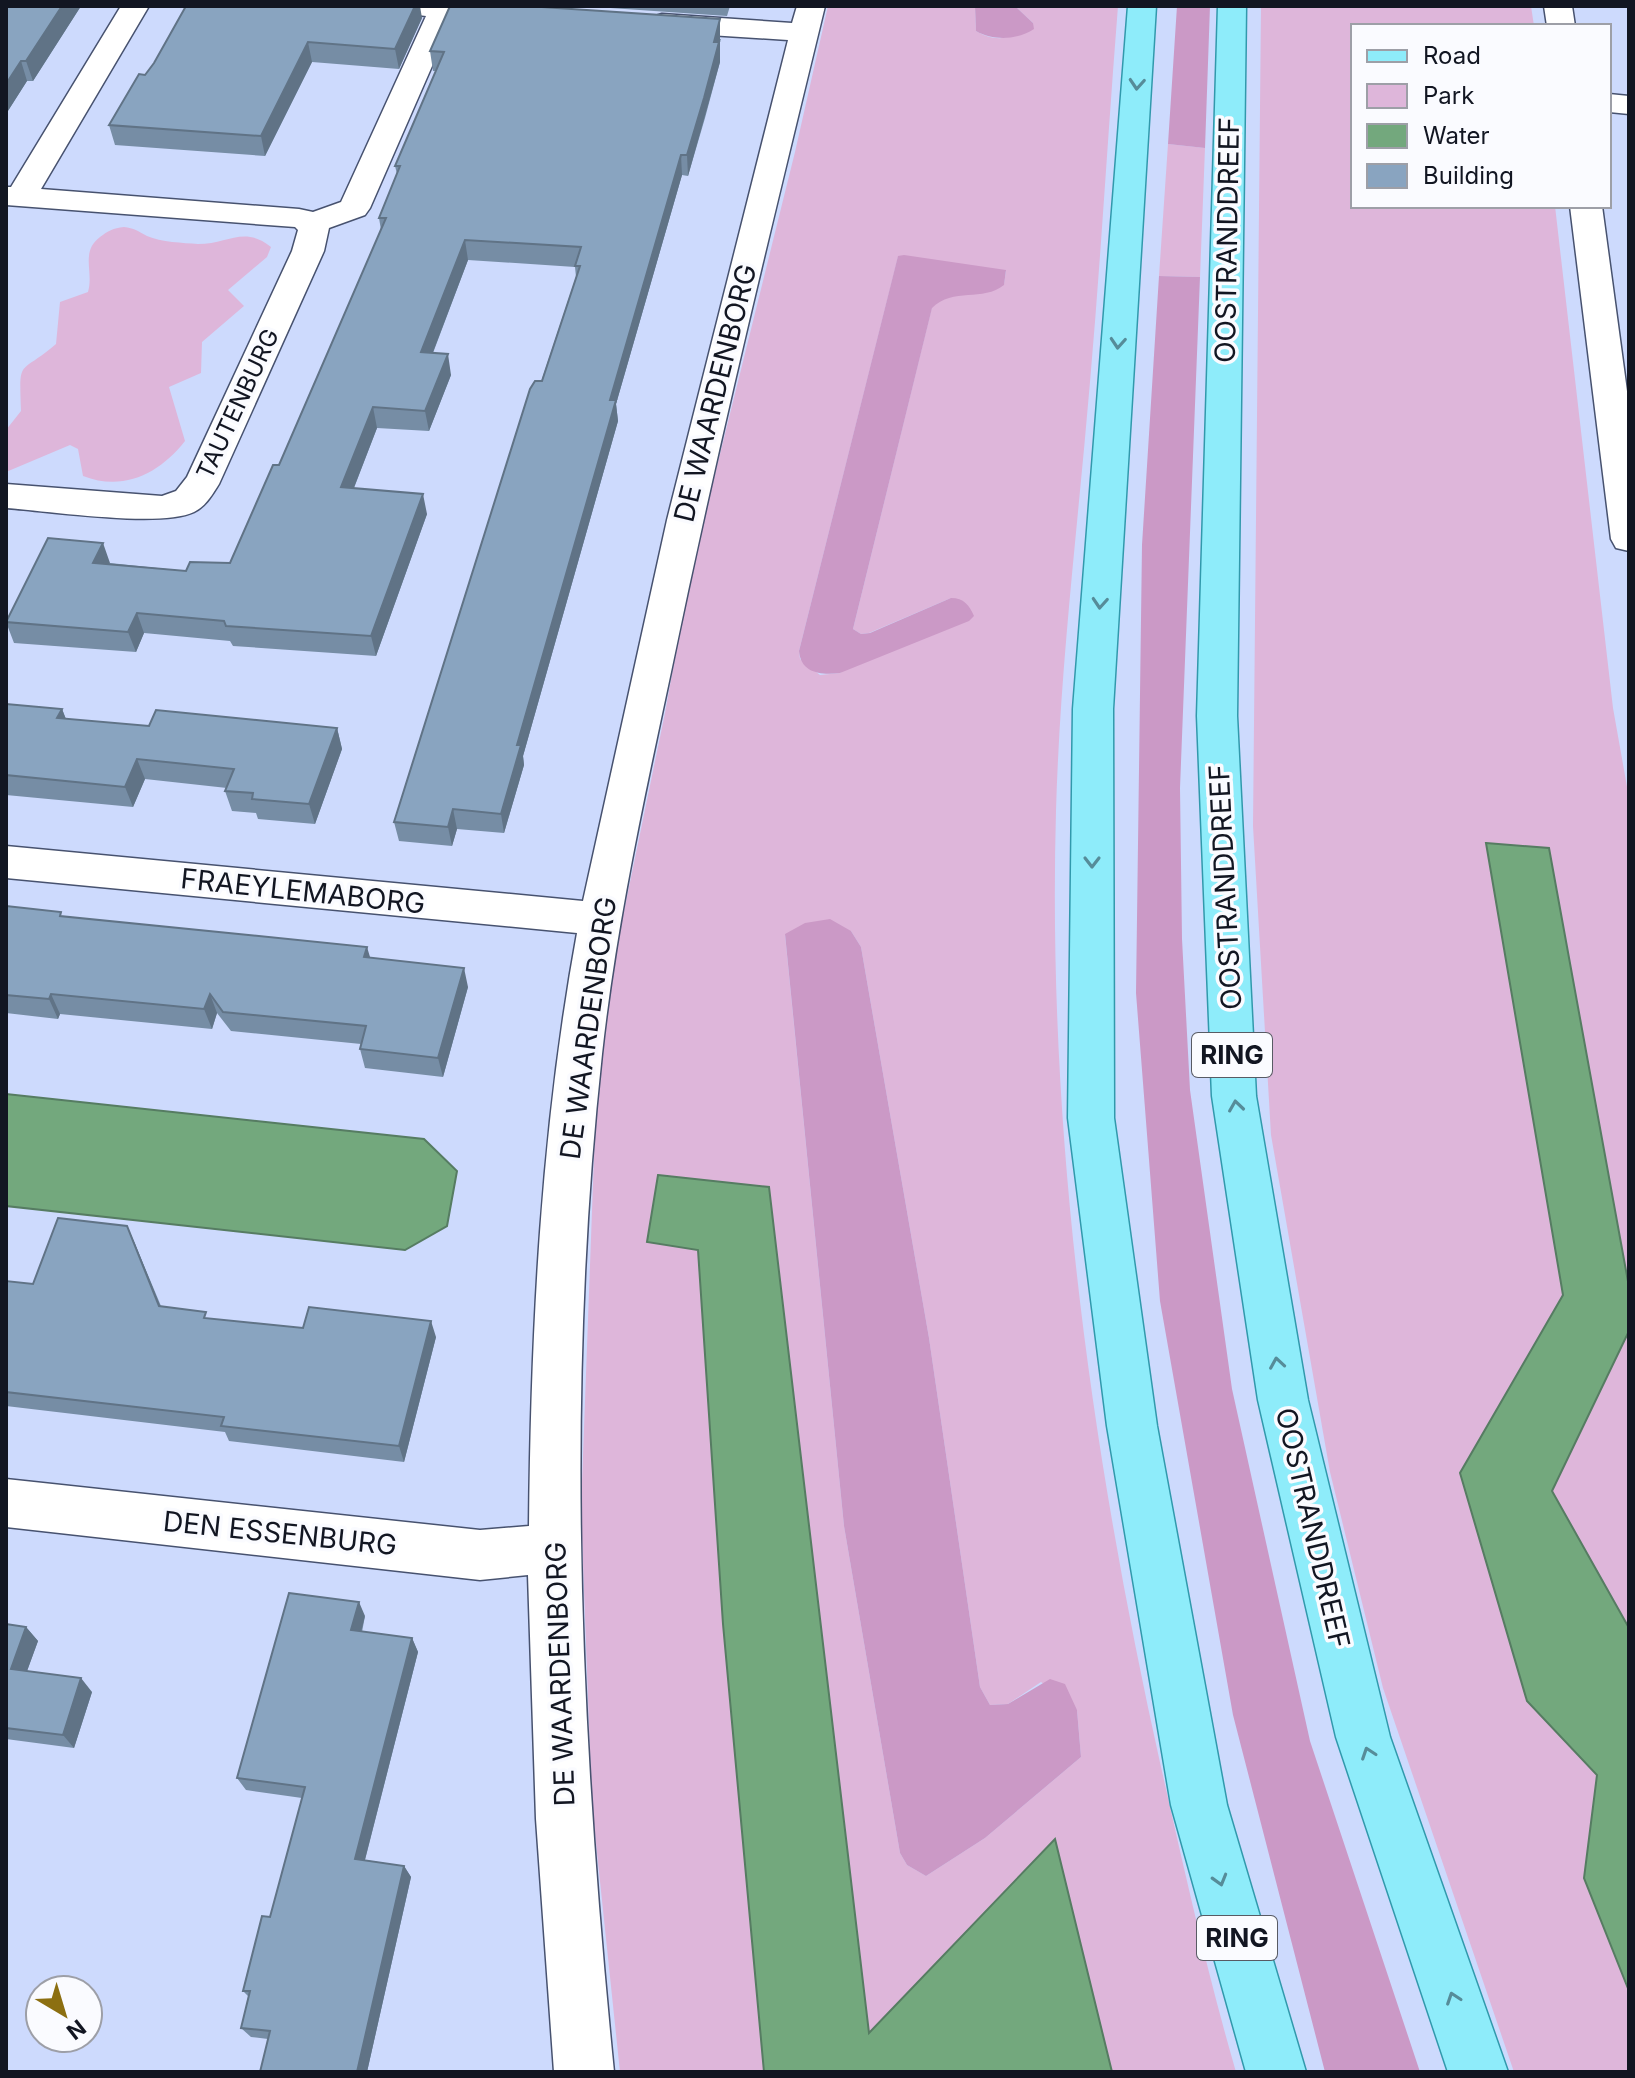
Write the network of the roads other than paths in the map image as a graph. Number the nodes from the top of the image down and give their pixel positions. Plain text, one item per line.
1 (135, 6) edge
2 (404, 6) edge
3 (1142, 6) edge
4 (1232, 6) edge
5 (443, 9) junction
6 (542, 15) edge
7 (808, 19) edge
8 (637, 21) edge
9 (13, 196) edge
10 (1586, 208) edge
11 (310, 224) junction
12 (6, 496) edge
13 (1629, 539) edge
14 (6, 862) edge
15 (600, 919) junction
16 (6, 1503) edge
17 (555, 1548) junction
18 (584, 2072) edge
19 (1276, 2072) edge
20 (1478, 2072) edge

1 - 9 street
2 - 5 street
3 -> 19 main road, RING
20 -> 4 main road, OOSTRANDDREEF / RING
5 - 6 street
5 - 11 street
7 - 8 street
7 - 15 street, DE WAARDENBORG
9 - 11 street
10 - 13 street
11 - 12 street, TAUTENBURG
14 - 15 street, FRAEYLEMABORG
15 - 17 street, DE WAARDENBORG
16 - 17 street, DEN ESSENBURG
17 - 18 street, DE WAARDENBORG

